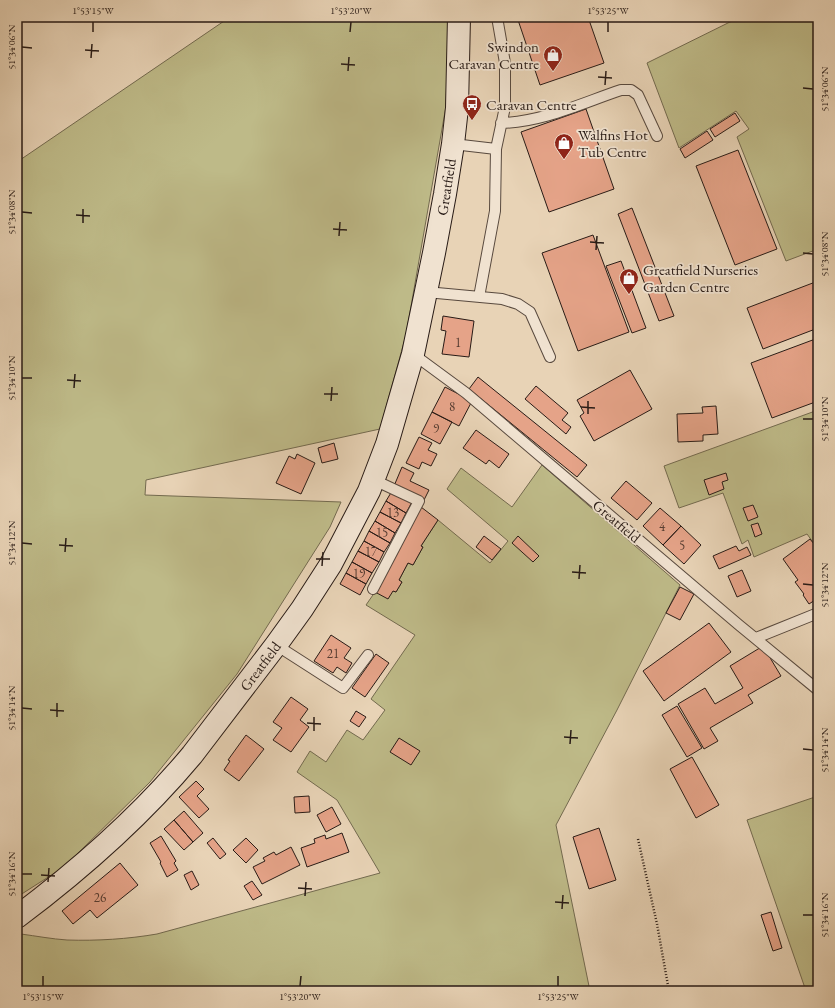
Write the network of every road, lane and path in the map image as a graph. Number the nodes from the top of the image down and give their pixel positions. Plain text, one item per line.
1 (459, 17) edge
2 (497, 17) edge
3 (501, 123) junction
4 (657, 136) dead end
5 (453, 144) junction
6 (496, 149) junction
7 (426, 292) junction
8 (479, 297) junction
9 (413, 354) junction
10 (550, 357) dead end
11 (374, 480) junction
12 (373, 589) dead end
13 (818, 613) edge
14 (756, 638) junction
15 (276, 645) junction
16 (368, 655) dead end
17 (818, 690) edge
18 (638, 839) dead end
19 (17, 917) edge
20 (669, 991) edge

1 - 5 street, Greatfield
2 - 3 lane
3 - 4 lane
3 - 6 lane
5 - 6 lane
5 - 7 street, Greatfield
6 - 8 lane
7 - 8 lane
7 - 9 street, Greatfield
8 - 10 lane
9 - 11 street, Greatfield
9 - 14 lane, Greatfield
11 - 12 lane
11 - 15 street, Greatfield
13 - 14 lane
14 - 17 lane, Greatfield
15 - 16 lane
15 - 19 street, Greatfield
18 - 20 path

